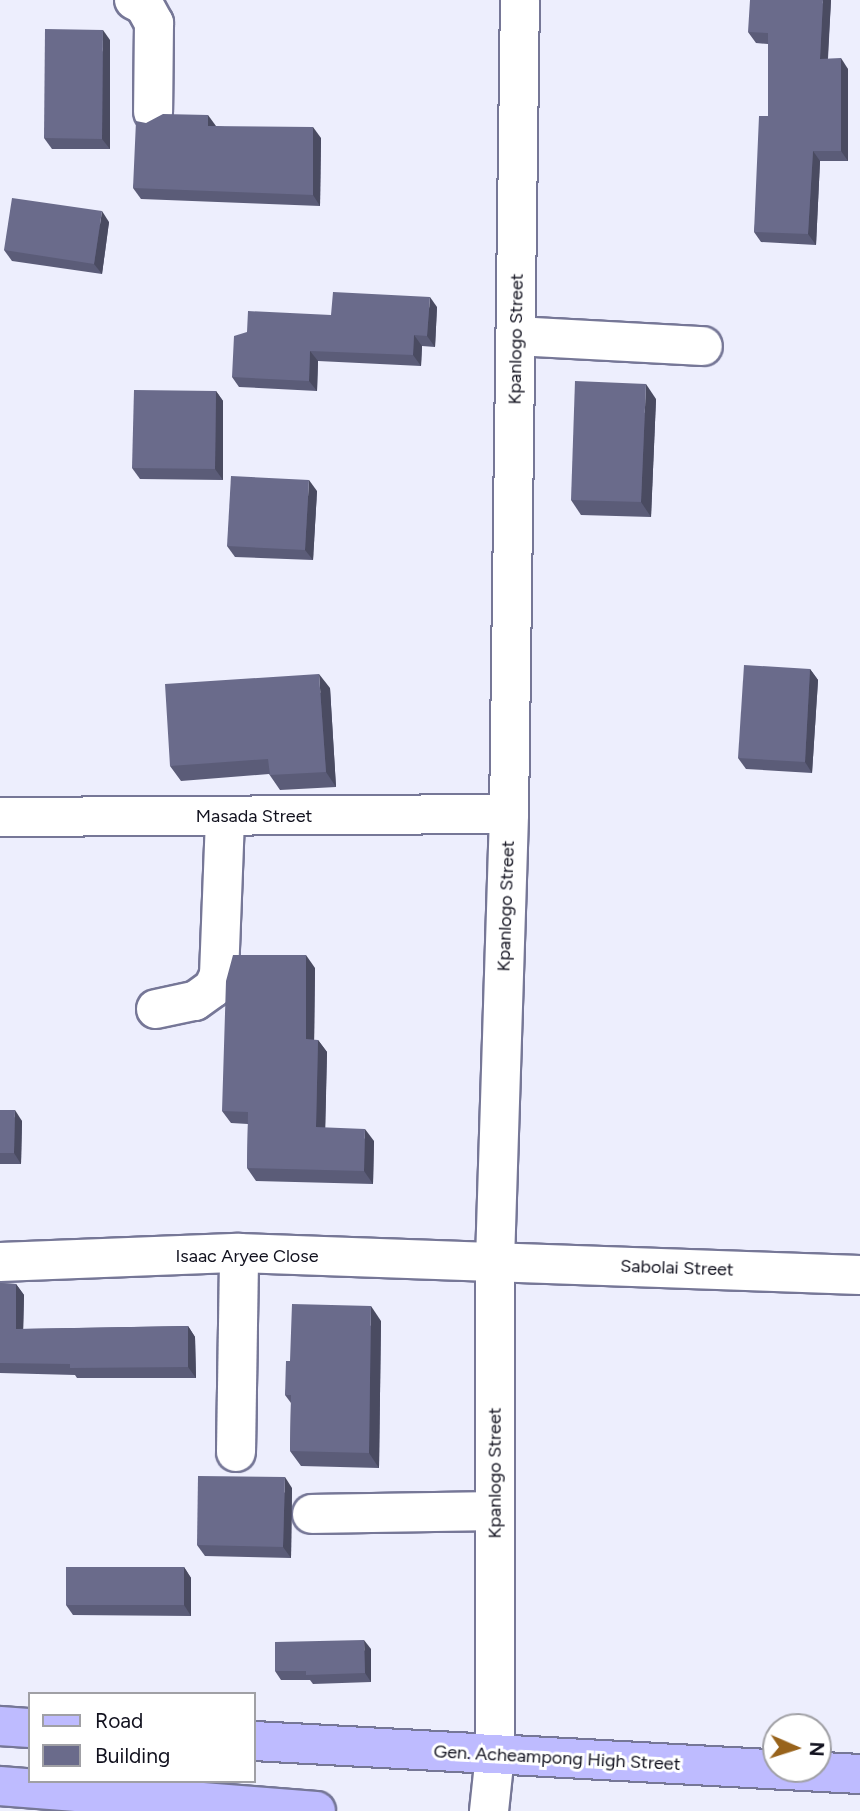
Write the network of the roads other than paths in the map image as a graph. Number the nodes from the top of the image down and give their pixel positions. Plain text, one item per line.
1 (134, 0) edge
2 (520, 0) edge
3 (153, 112) dead end
4 (516, 336) junction
5 (703, 346) dead end
6 (509, 814) junction
7 (225, 816) junction
8 (0, 817) edge
9 (156, 1009) dead end
10 (239, 1253) junction
11 (495, 1261) junction
12 (0, 1262) edge
13 (860, 1275) edge
14 (236, 1452) dead end
15 (494, 1511) junction
16 (312, 1514) dead end
17 (0, 1726) edge
18 (28, 1728) edge
19 (256, 1741) edge
20 (495, 1755) junction
21 (860, 1774) edge
22 (0, 1786) edge
23 (116, 1803) edge
24 (316, 1811) edge
25 (489, 1811) edge

1 - 3 street
2 - 4 street, Kpanlogo Street
4 - 5 street
4 - 6 street, Kpanlogo Street
6 - 7 street, Masada Street
6 - 11 street, Kpanlogo Street
7 - 8 street, Masada Street
7 - 9 street
10 - 11 street, Isaac Aryee Close
10 - 12 street, Isaac Aryee Close
10 - 14 street
11 - 13 street, Sabolai Street
11 - 15 street, Kpanlogo Street
15 - 16 street
15 - 20 street, Kpanlogo Street
17 - 18 main road
19 - 20 main road, Gen. Acheampong High Street
20 - 21 main road, Gen. Acheampong High Street
20 - 25 street, Kpanlogo Street
22 - 23 main road
23 - 24 main road

